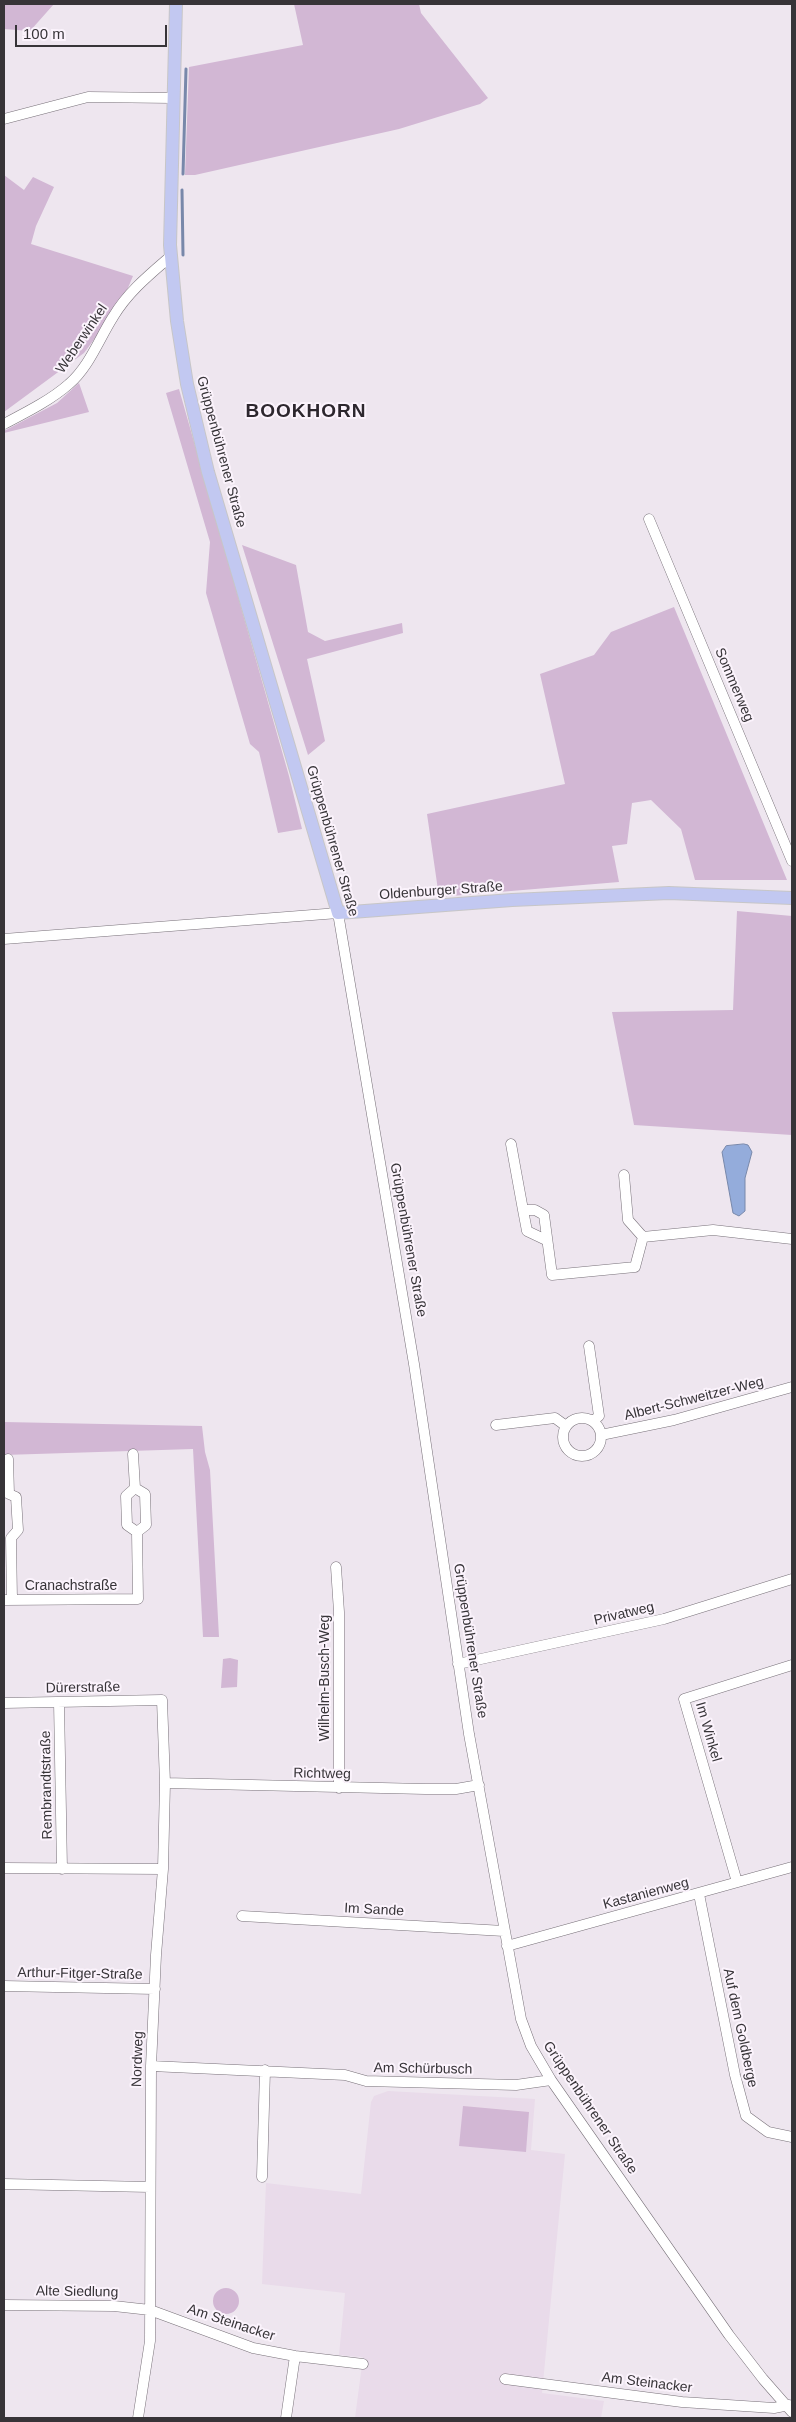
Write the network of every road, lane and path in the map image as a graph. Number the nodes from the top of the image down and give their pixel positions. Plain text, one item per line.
1 (176, 4) edge
2 (173, 98) junction
3 (4, 119) edge
4 (171, 256) junction
5 (4, 424) edge
6 (650, 519) dead end
7 (792, 861) edge
8 (792, 898) edge
9 (338, 913) junction
10 (4, 940) edge
11 (511, 1144) dead end
12 (624, 1175) dead end
13 (523, 1210) junction
14 (643, 1237) junction
15 (792, 1239) edge
16 (546, 1240) junction
17 (589, 1346) dead end
18 (792, 1388) edge
19 (593, 1421) junction
20 (496, 1425) dead end
21 (566, 1426) junction
22 (601, 1435) junction
23 (134, 1454) dead end
24 (8, 1459) dead end
25 (135, 1488) junction
26 (6, 1496) edge
27 (138, 1532) junction
28 (8, 1535) edge
29 (336, 1567) dead end
30 (792, 1579) edge
31 (8, 1600) edge
32 (458, 1664) junction
33 (792, 1665) edge
34 (162, 1700) joint
35 (59, 1702) junction
36 (4, 1703) edge
37 (164, 1783) junction
38 (479, 1786) junction
39 (339, 1788) junction
40 (792, 1867) edge
41 (4, 1868) edge
42 (62, 1868) junction
43 (163, 1869) junction
44 (738, 1882) junction
45 (699, 1894) junction
46 (242, 1916) dead end
47 (504, 1931) junction
48 (507, 1946) junction
49 (4, 1986) edge
50 (155, 1989) junction
51 (151, 2066) junction
52 (265, 2070) junction
53 (551, 2080) junction
54 (792, 2136) edge
55 (262, 2177) dead end
56 (4, 2184) edge
57 (150, 2187) junction
58 (4, 2305) edge
59 (150, 2310) junction
60 (295, 2356) junction
61 (363, 2364) dead end
62 (505, 2379) dead end
63 (790, 2407) edge
64 (138, 2418) edge
65 (286, 2418) edge

1 - 2 main road, Grüppenbührener Straße
2 - 3 street
2 - 4 main road, Grüppenbührener Straße
4 - 5 street, Weberwinkel
4 - 9 main road, Grüppenbührener Straße
6 - 7 street, Sommerweg
8 - 9 main road, Oldenburger Straße
9 - 10 street, Oldenburger Straße
9 - 32 street, Grüppenbührener Straße
11 - 13 street
12 - 14 street
13 - 16 street
13 - 16 street
14 - 15 street
14 - 16 street
17 - 19 street
18 - 22 street, Albert-Schweitzer-Weg
19 - 21 street
19 - 22 street
20 - 21 street
21 - 22 street
23 - 25 street
24 - 26 street
25 - 27 street
25 - 27 street
26 - 28 street
27 - 31 street, Cranachstraße
28 - 31 street
29 - 39 street, Wilhelm-Busch-Weg
30 - 32 street, Privatweg
32 - 38 street, Grüppenbührener Straße
33 - 44 street, Im Winkel
34 - 35 street, Dürerstraße
34 - 37 street, Nordweg
35 - 36 street, Dürerstraße
35 - 42 street, Rembrandtstraße
37 - 39 street, Richtweg
37 - 43 street, Nordweg
38 - 39 street, Richtweg
38 - 47 street, Grüppenbührener Straße
40 - 44 street, Kastanienweg
41 - 42 street
42 - 43 street
43 - 50 street, Nordweg
44 - 45 street, Kastanienweg
45 - 48 street, Kastanienweg
45 - 54 street, Auf dem Goldberge
46 - 47 street, Im Sande
47 - 48 street, Grüppenbührener Straße
48 - 53 street, Grüppenbührener Straße
49 - 50 street, Arthur-Fitger-Straße
50 - 51 street, Nordweg
51 - 52 street, Am Schürbusch
51 - 57 street, Nordweg
52 - 53 street, Am Schürbusch
52 - 55 street
53 - 63 street, Grüppenbührener Straße
56 - 57 street
57 - 59 street, Nordweg
58 - 59 street, Alte Siedlung
59 - 60 street, Am Steinacker
59 - 64 street, Nordweg
60 - 61 street, Am Steinacker
60 - 65 street
62 - 63 street, Am Steinacker

